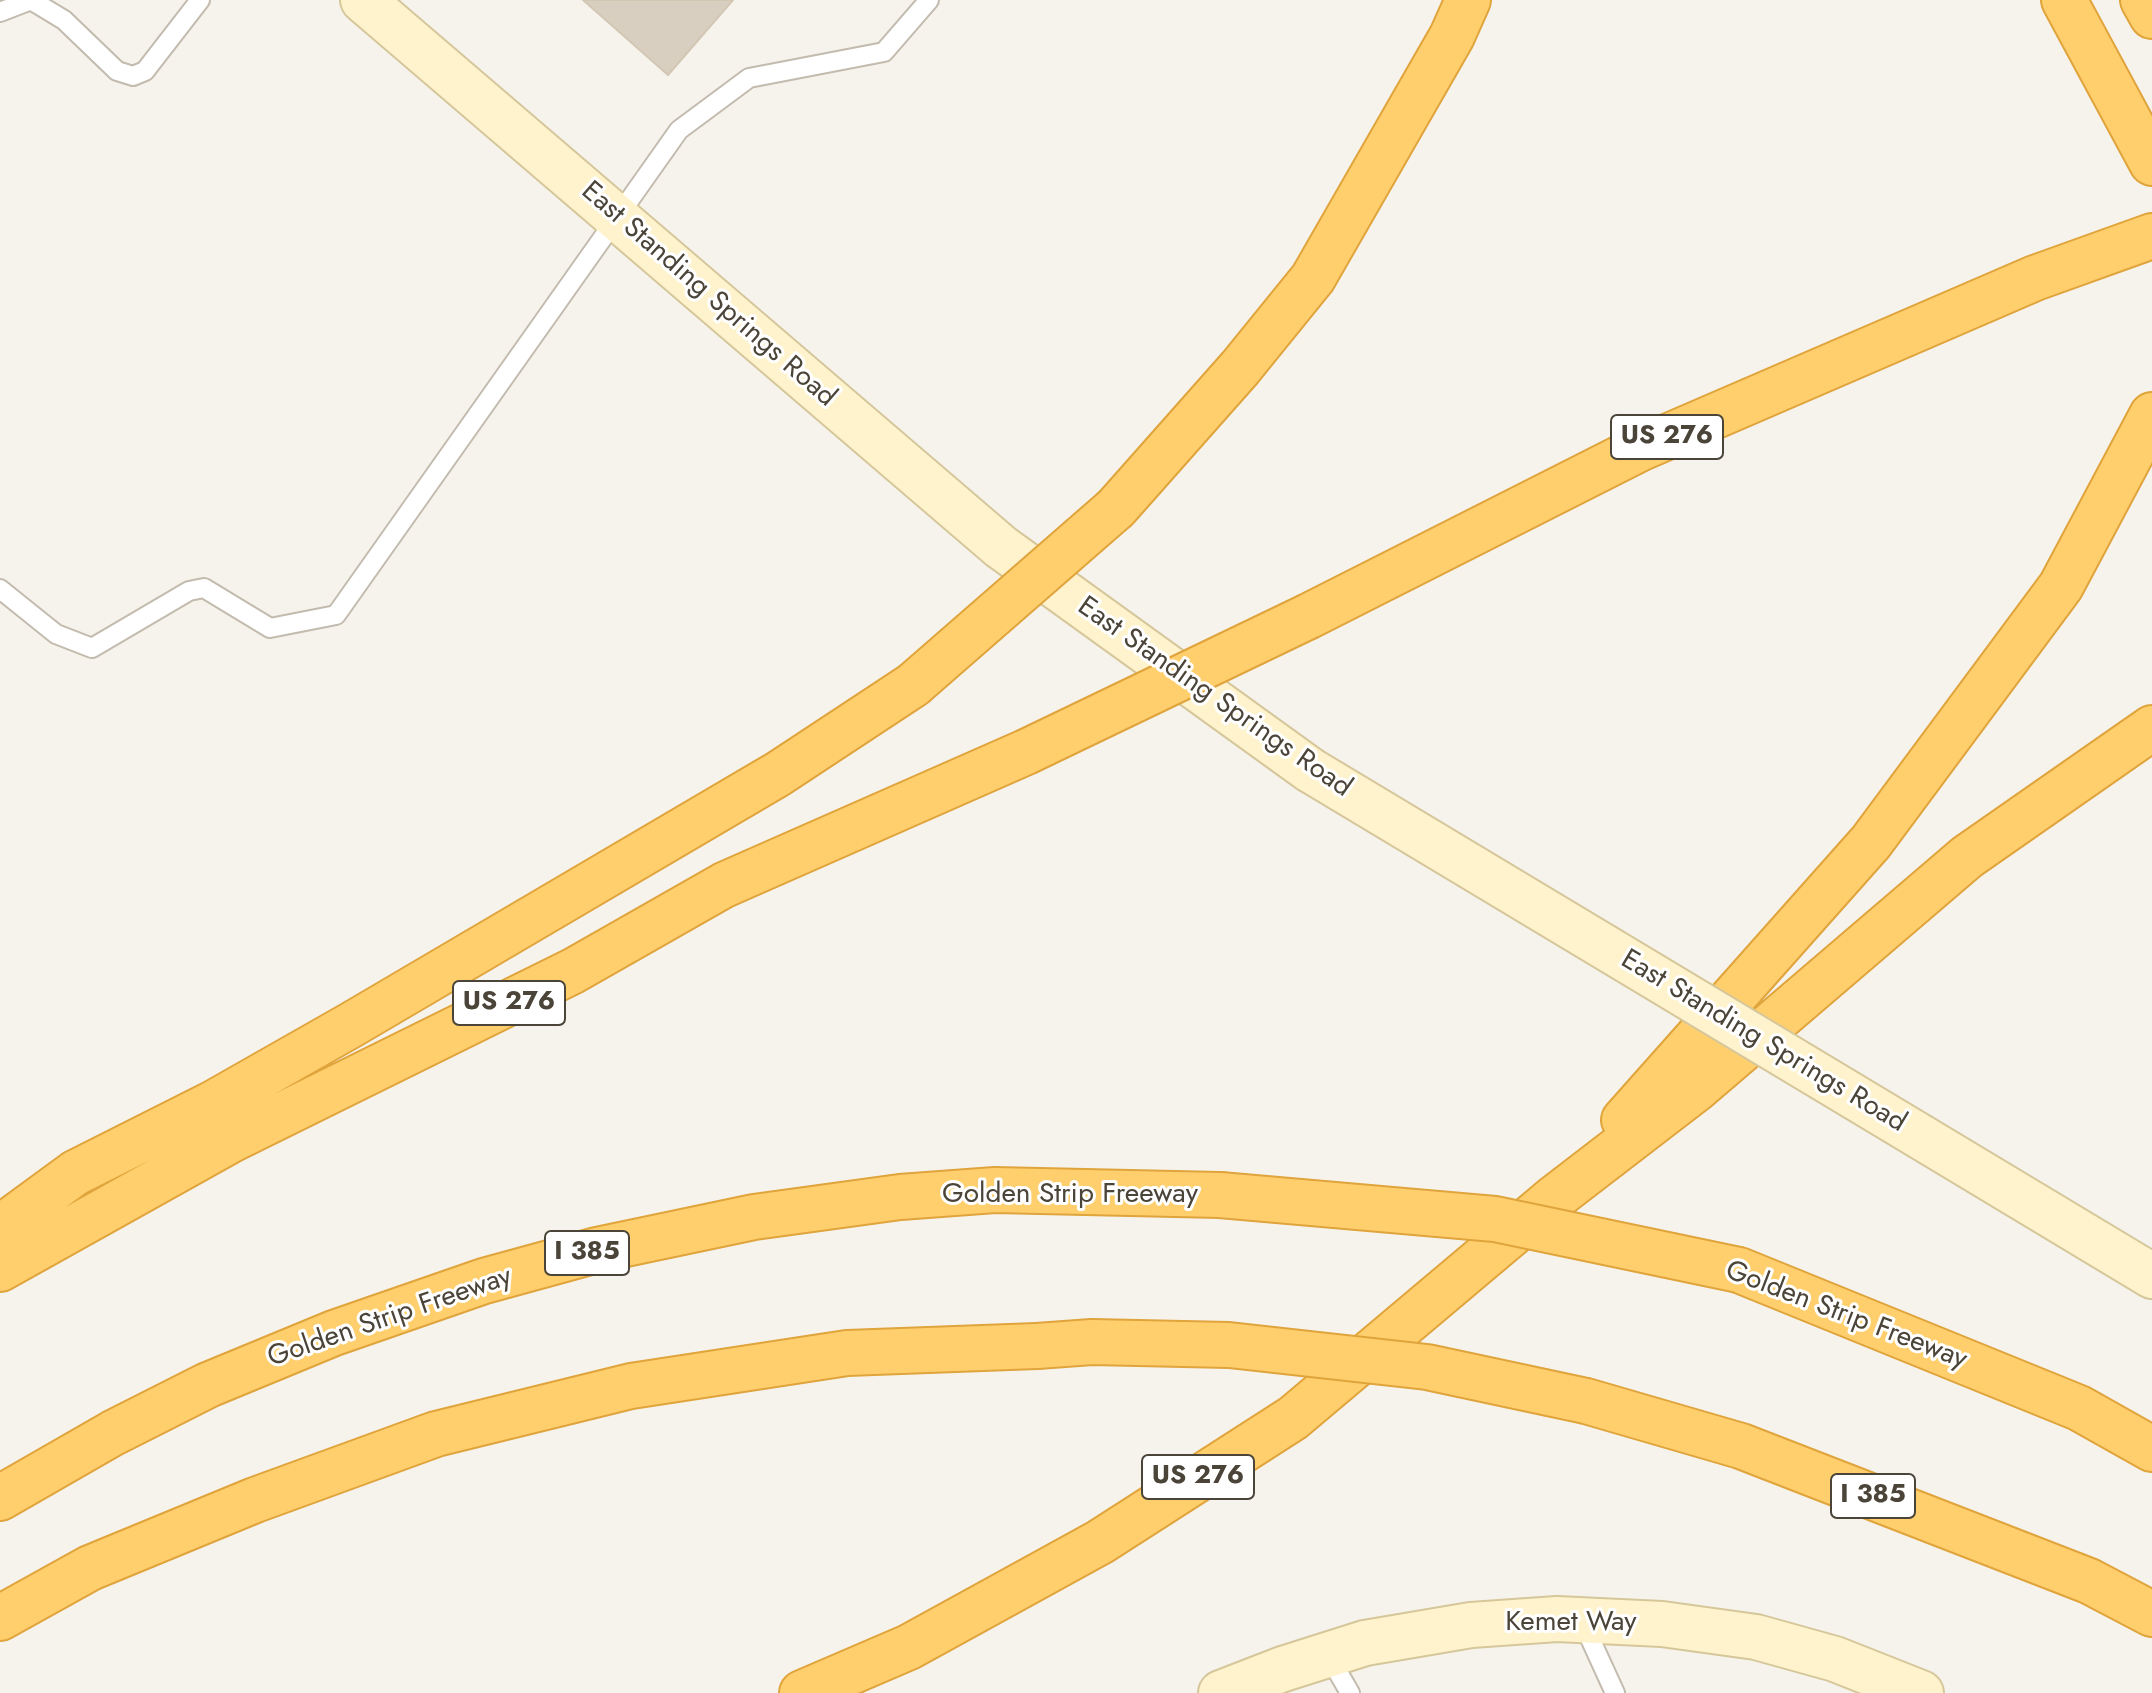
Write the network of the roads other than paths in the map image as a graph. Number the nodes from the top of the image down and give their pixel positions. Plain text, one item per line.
1 (200, 0) edge
2 (363, 0) edge
3 (929, 0) edge
4 (1440, 0) edge
5 (1468, 0) edge
6 (2064, 0) edge
7 (2143, 0) edge
8 (0, 12) edge
9 (2152, 16) edge
10 (2152, 163) edge
11 (1368, 180) junction
12 (616, 217) junction
13 (2152, 236) edge
14 (2152, 415) edge
15 (0, 589) edge
16 (2148, 732) edge
17 (1553, 1199) junction
18 (0, 1228) edge
19 (0, 1269) edge
20 (2152, 1276) edge
21 (2152, 1449) edge
22 (0, 1498) edge
23 (2152, 1614) edge
24 (0, 1618) edge
25 (1582, 1621) junction
26 (1328, 1655) junction
27 (802, 1693) edge
28 (1221, 1693) edge
29 (1350, 1693) edge
30 (1615, 1693) edge
31 (1921, 1693) edge

1 - 8 lane
2 - 12 street, East Standing Springs Road
3 - 12 lane
4 - 11 highway
5 - 11 highway
6 - 10 highway
7 - 9 highway
11 - 18 highway, bridge
12 - 15 lane
12 - 20 street, East Standing Springs Road, bridge
13 - 19 highway, US 276, bridge
14 - 17 highway
16 - 17 highway, US 276
17 - 27 highway, US 276
21 - 22 highway, Golden Strip Freeway / I 385, bridge
23 - 24 highway, I 385, bridge
25 - 26 street, Kemet Way
25 - 30 lane
25 - 31 street, Kemet Way
26 - 28 street, Kemet Way
26 - 29 lane

